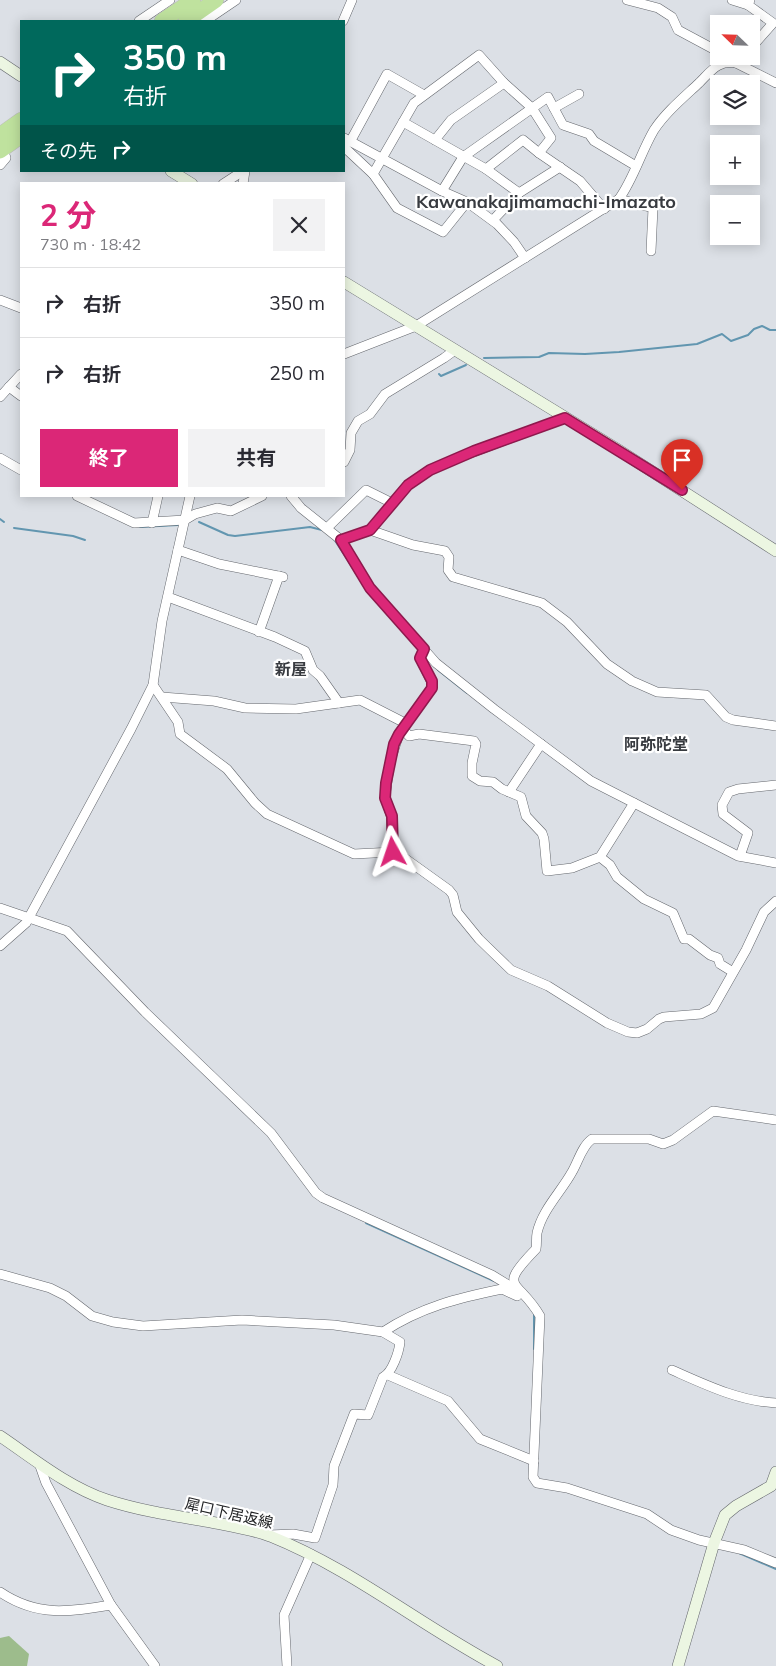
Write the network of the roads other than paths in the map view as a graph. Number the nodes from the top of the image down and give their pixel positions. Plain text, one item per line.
1 (170, 0) edge
2 (193, 0) edge
3 (216, 0) edge
4 (236, 0) edge
5 (352, 0) edge
6 (627, 0) edge
7 (732, 0) edge
8 (749, 3) edge
9 (140, 20) edge
10 (163, 20) edge
11 (187, 20) edge
12 (206, 20) edge
13 (343, 20) edge
14 (775, 22) edge
15 (760, 38) edge
16 (710, 47) edge
17 (0, 62) edge
18 (720, 65) edge
19 (742, 65) edge
20 (20, 75) edge
21 (504, 83) junction
22 (776, 83) edge
23 (579, 94) dead end
24 (424, 95) junction
25 (532, 108) junction
26 (554, 108) junction
27 (20, 121) edge
28 (403, 122) junction
29 (20, 136) edge
30 (435, 140) junction
31 (346, 142) edge
32 (1, 145) edge
33 (539, 153) junction
34 (463, 156) junction
35 (381, 158) junction
36 (0, 165) edge
37 (636, 166) junction
38 (560, 167) junction
39 (486, 169) junction
40 (173, 172) edge
41 (242, 172) edge
42 (373, 174) junction
43 (189, 182) edge
44 (226, 182) edge
45 (442, 191) junction
46 (519, 193) junction
47 (619, 198) junction
48 (467, 202) junction
49 (604, 209) junction
50 (493, 220) junction
51 (652, 250) dead end
52 (525, 258) junction
53 (345, 283) edge
54 (0, 300) edge
55 (20, 308) edge
56 (416, 326) junction
57 (455, 350) junction
58 (345, 354) edge
59 (20, 375) edge
60 (9, 387) junction
61 (20, 395) edge
62 (0, 397) edge
63 (565, 418) junction
64 (0, 458) edge
65 (345, 460) edge
66 (20, 469) edge
67 (79, 497) edge
68 (158, 497) edge
69 (190, 497) edge
70 (260, 497) edge
71 (292, 497) edge
72 (392, 503) junction
73 (185, 520) junction
74 (152, 523) junction
75 (327, 528) junction
76 (370, 530) junction
77 (341, 540) junction
78 (178, 550) junction
79 (776, 551) edge
80 (168, 598) junction
81 (259, 632) junction
82 (424, 649) junction
83 (153, 685) junction
84 (162, 697) junction
85 (339, 703) junction
86 (776, 726) edge
87 (403, 729) junction
88 (541, 744) junction
89 (776, 785) edge
90 (509, 792) junction
91 (634, 803) junction
92 (393, 852) junction
93 (740, 856) junction
94 (600, 857) junction
95 (776, 863) edge
96 (776, 901) edge
97 (0, 908) edge
98 (28, 920) junction
99 (0, 946) edge
100 (733, 972) junction
101 (776, 1120) edge
102 (0, 1274) edge
103 (524, 1296) junction
104 (383, 1332) junction
105 (672, 1370) dead end
106 (388, 1375) junction
107 (776, 1403) edge
108 (1, 1439) edge
109 (531, 1460) junction
110 (39, 1463) junction
111 (776, 1472) edge
112 (774, 1488) edge
113 (268, 1535) junction
114 (714, 1543) junction
115 (310, 1554) junction
116 (776, 1563) edge
117 (0, 1592) edge
118 (111, 1605) junction
119 (155, 1666) edge
120 (287, 1666) edge
121 (497, 1666) edge
122 (678, 1666) edge

1 - 9 street
2 - 10 highway
3 - 11 highway
4 - 12 street
5 - 13 street
6 - 16 street
7 - 8 street
8 - 14 street
14 - 15 street
17 - 20 street
18 - 37 street
19 - 22 street
21 - 24 street
21 - 25 street
21 - 30 street
23 - 26 street
24 - 28 street
24 - 31 street
25 - 26 street
25 - 33 street
25 - 34 street
26 - 37 street
27 - 32 highway
28 - 30 street
28 - 35 street
29 - 32 highway
30 - 34 street
31 - 35 street
31 - 42 street
32 - 36 street
33 - 38 street
33 - 39 street
34 - 39 street
34 - 45 street
35 - 42 street
35 - 45 street
37 - 47 street
38 - 46 street
38 - 49 street
39 - 46 street
40 - 43 street
41 - 44 street
42 - 48 street
45 - 48 street
46 - 50 street
47 - 49 street
47 - 51 street
48 - 50 street
49 - 52 street
50 - 52 street
52 - 56 street
53 - 56 street
54 - 55 street
56 - 57 street
56 - 58 street
57 - 63 street
57 - 65 street
59 - 60 street
60 - 61 street
60 - 62 street
63 - 72 street
63 - 79 street
64 - 66 street
67 - 74 street
68 - 74 street
69 - 73 street
70 - 73 street
71 - 75 street
72 - 75 street
72 - 76 street
73 - 74 street
73 - 78 street
75 - 77 street
76 - 77 street
76 - 86 street
77 - 82 street
78 - 80 street
78 - 81 street
80 - 81 street
80 - 83 street
81 - 85 street
82 - 87 street
82 - 88 street
83 - 84 street
83 - 98 street
84 - 85 street
84 - 92 street
85 - 87 street
87 - 90 street
87 - 92 street
88 - 90 street
88 - 91 street
89 - 93 street
90 - 94 street
91 - 93 street
91 - 94 street
92 - 100 street
93 - 95 street
94 - 100 street
96 - 100 street
97 - 98 street
98 - 99 street
98 - 103 street
101 - 103 street
102 - 104 street
103 - 104 street
103 - 109 street
104 - 106 street
105 - 107 street
106 - 109 street
106 - 113 street
108 - 110 street, 犀口下居返線
109 - 114 street
110 - 113 street, 犀口下居返線
110 - 118 street
111 - 112 street
112 - 114 street
113 - 115 street, 犀口下居返線
114 - 116 street
114 - 122 street
115 - 120 street
115 - 121 street, 犀口下居返線
117 - 118 street
118 - 119 street

